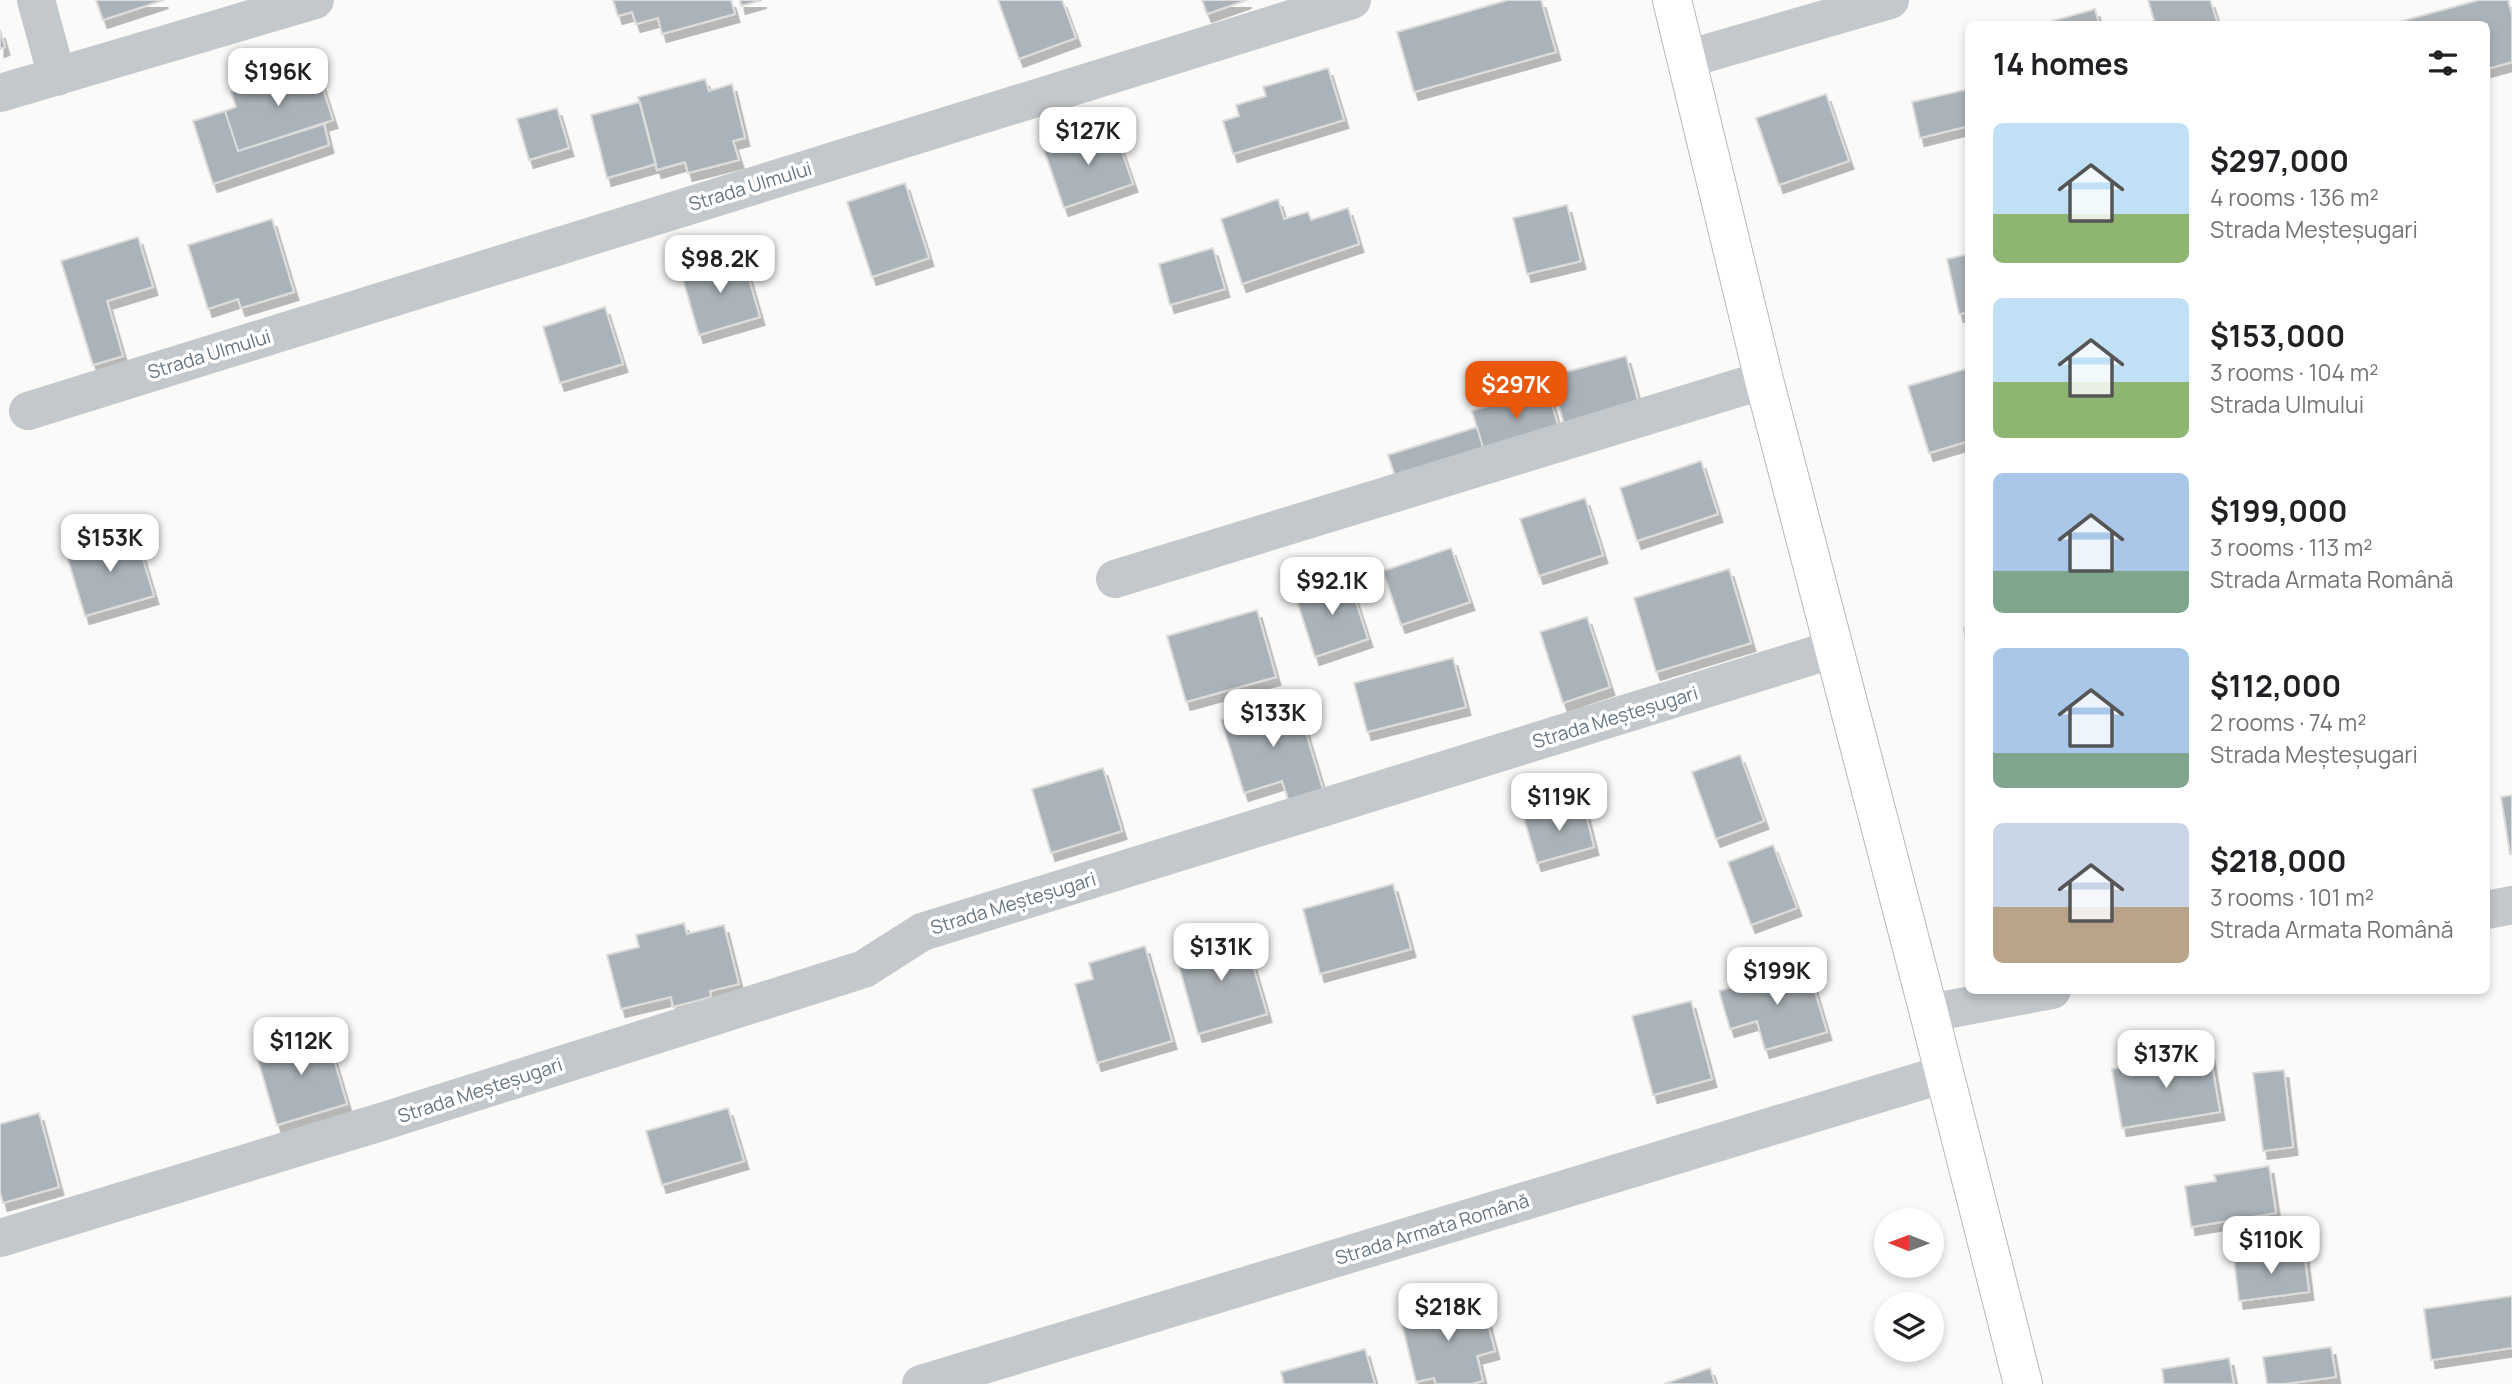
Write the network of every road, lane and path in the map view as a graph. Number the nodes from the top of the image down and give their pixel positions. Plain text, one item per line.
1 (36, 0) edge
2 (315, 0) edge
3 (1352, 0) edge
4 (1672, 0) edge
5 (1890, 0) edge
6 (1687, 59) junction
7 (57, 77) junction
8 (0, 93) edge
9 (1764, 380) junction
10 (28, 411) dead end
11 (1115, 579) dead end
12 (1834, 649) junction
13 (2512, 905) edge
14 (2490, 909) edge
15 (2031, 994) edge
16 (1929, 1013) junction
17 (1944, 1074) junction
18 (0, 1238) edge
19 (921, 1384) edge
20 (2023, 1384) edge

1 - 7 street
2 - 7 street
3 - 10 street, Strada Ulmului
4 - 6 main road
5 - 6 street
6 - 9 main road
7 - 8 street
9 - 11 street
9 - 12 main road
12 - 16 main road
12 - 18 street, Strada Meșteșugari
13 - 14 street
15 - 16 street
16 - 17 main road
17 - 19 street, Strada Armata Română
17 - 20 main road

